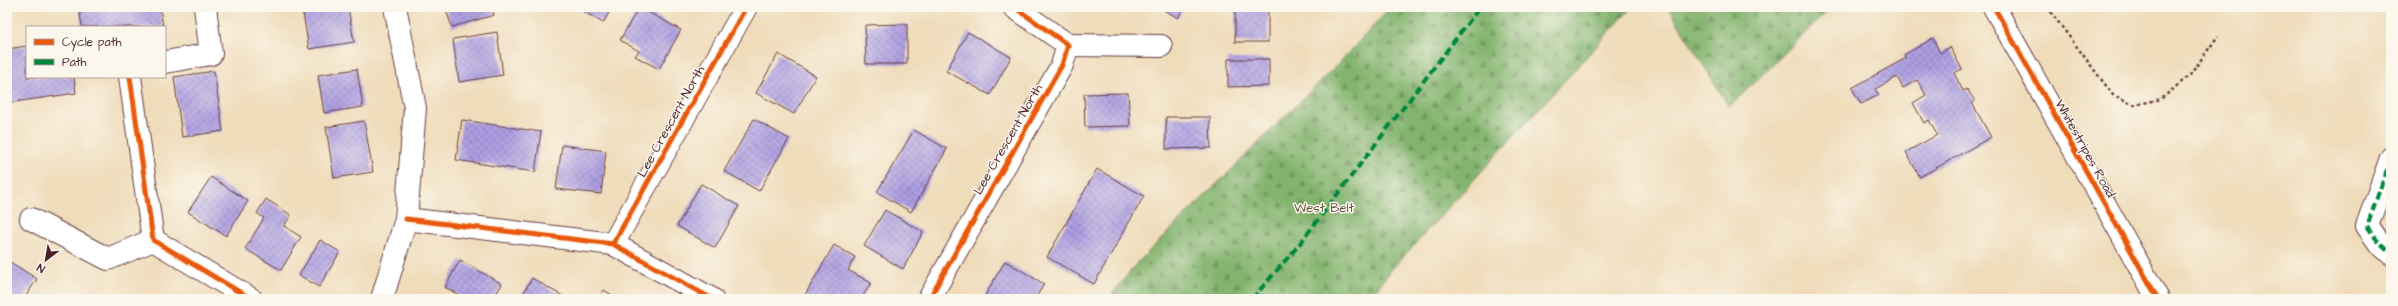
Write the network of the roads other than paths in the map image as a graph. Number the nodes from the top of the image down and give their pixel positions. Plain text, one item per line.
1 (205, 7) edge
2 (395, 7) edge
3 (746, 7) edge
4 (1014, 7) edge
5 (1994, 7) edge
6 (1068, 45) junction
7 (1161, 46) dead end
8 (166, 62) edge
9 (130, 78) edge
10 (2391, 158) edge
11 (406, 218) junction
12 (31, 219) dead end
13 (153, 240) junction
14 (612, 244) junction
15 (2391, 254) edge
16 (251, 299) edge
17 (382, 299) edge
18 (712, 299) edge
19 (929, 299) edge
20 (2158, 299) edge

1 - 8 street
2 - 11 street
3 - 14 street, Lee Crescent North
4 - 6 street
5 - 20 street, Whitestripes Road
6 - 7 street
6 - 19 street, Lee Crescent North
9 - 13 street
10 - 15 street
11 - 14 street
11 - 17 street
12 - 13 street
13 - 16 street
14 - 18 street

